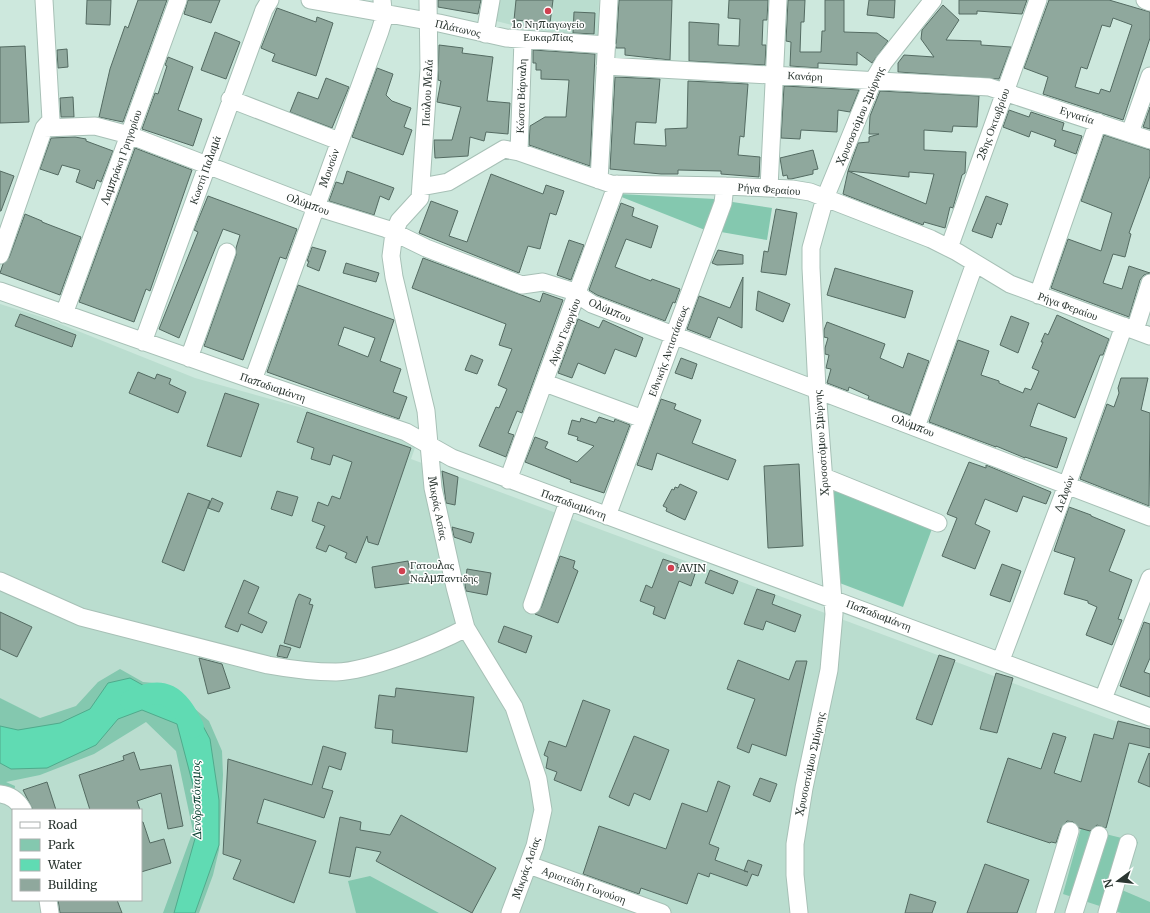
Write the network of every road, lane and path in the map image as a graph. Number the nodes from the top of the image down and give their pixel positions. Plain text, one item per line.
1 (44, 0) edge
2 (178, 0) edge
3 (270, 0) edge
4 (310, 0) edge
5 (428, 0) edge
6 (492, 0) edge
7 (610, 0) edge
8 (778, 0) edge
9 (933, 0) edge
10 (1038, 0) edge
11 (1144, 0) edge
12 (337, 2) edge
13 (1150, 2) edge
14 (383, 6) edge
15 (428, 21) junction
16 (485, 34) junction
17 (523, 40) junction
18 (607, 45) junction
19 (606, 66) junction
20 (774, 74) junction
21 (1150, 76) edge
22 (874, 79) junction
23 (1005, 91) junction
24 (230, 99) junction
25 (1098, 122) junction
26 (44, 128) junction
27 (1130, 133) junction
28 (129, 135) junction
29 (1150, 140) edge
30 (339, 141) junction
31 (519, 152) junction
32 (207, 166) junction
33 (599, 180) junction
34 (617, 184) junction
35 (421, 186) junction
36 (725, 186) junction
37 (768, 188) junction
38 (825, 198) junction
39 (316, 207) junction
40 (394, 233) junction
41 (949, 248) junction
42 (227, 252) dead end
43 (0, 254) edge
44 (975, 263) junction
45 (1150, 283) edge
46 (0, 291) edge
47 (578, 295) junction
48 (1038, 295) junction
49 (64, 314) junction
50 (1136, 331) edge
51 (674, 336) junction
52 (143, 342) junction
53 (189, 358) junction
54 (253, 380) junction
55 (545, 383) junction
56 (817, 389) junction
57 (643, 419) junction
58 (916, 427) junction
59 (429, 444) junction
60 (824, 476) junction
61 (508, 480) junction
62 (1067, 485) junction
63 (568, 502) junction
64 (607, 516) junction
65 (1150, 517) edge
66 (938, 524) dead end
67 (1150, 578) edge
68 (0, 581) edge
69 (834, 598) junction
70 (532, 604) dead end
71 (466, 628) junction
72 (1001, 660) junction
73 (1103, 698) junction
74 (1150, 717) edge
75 (0, 794) edge
76 (22, 809) edge
77 (1070, 831) dead end
78 (1099, 835) dead end
79 (1128, 844) dead end
80 (529, 865) junction
81 (48, 901) edge
82 (50, 913) edge
83 (510, 913) edge
84 (662, 913) edge
85 (799, 913) edge
86 (1045, 913) edge
87 (1074, 913) edge
88 (1107, 913) edge

1 - 26 street
2 - 28 street, Λαμπράκη Γρηγορίου
3 - 24 street, Κωστή Παλαμά
4 - 12 street, Πλάτωνος
5 - 15 street, Παύλου Μελά
6 - 16 street
7 - 18 street
8 - 20 street
9 - 22 street, Χρυσοστόμου Σμύρνης
10 - 23 street, 28ης Οκτωβρίου
11 - 13 street
12 - 14 street, Πλάτωνος
14 - 15 street, Πλάτωνος
14 - 30 street, Μουσών
15 - 16 street, Πλάτωνος
15 - 35 street, Παύλου Μελά
16 - 17 street, Πλάτωνος
17 - 18 street, Πλάτωνος
17 - 31 street, Κώστα Βάρναλη
18 - 19 street
19 - 20 street, Κανάρη
19 - 33 street
20 - 22 street, Κανάρη
20 - 37 street
21 - 27 street
22 - 23 street, Κανάρη
22 - 38 street, Χρυσοστόμου Σμύρνης
23 - 25 street, Εγνατία
23 - 41 street, 28ης Οκτωβρίου
24 - 30 street
24 - 32 street, Κωστή Παλαμά
25 - 27 street, Εγνατία
25 - 48 street
26 - 28 street, Ολύμπου
26 - 43 street
27 - 29 street, Εγνατία
28 - 32 street, Ολύμπου
28 - 49 street, Λαμπράκη Γρηγορίου
30 - 39 street, Μουσών
31 - 33 street, Ρήγα Φεραίου
31 - 35 street, Ρήγα Φεραίου
32 - 39 street, Ολύμπου
32 - 52 street, Κωστή Παλαμά
33 - 34 street, Ρήγα Φεραίου
34 - 36 street, Ρήγα Φεραίου
34 - 47 street, Αγίου Γεωργίου
35 - 40 street, Μικράς Ασίας
36 - 37 street, Ρήγα Φεραίου
36 - 51 street, Εθνικής Αντιστάσεως
37 - 38 street, Ρήγα Φεραίου
38 - 41 street, Ρήγα Φεραίου
38 - 56 street, Χρυσοστόμου Σμύρνης
39 - 40 street, Ολύμπου
39 - 54 street, Μουσών
40 - 47 street, Ολύμπου
40 - 59 street, Μικράς Ασίας
41 - 44 street, Ρήγα Φεραίου
42 - 53 street
44 - 48 street, Ρήγα Φεραίου
44 - 58 street
45 - 50 street, Δελφών
46 - 49 street, Παπαδιαμάντη
47 - 51 street, Ολύμπου
47 - 55 street, Αγίου Γεωργίου
48 - 50 street, Ρήγα Φεραίου
49 - 52 street, Παπαδιαμάντη
50 - 62 street, Δελφών
51 - 56 street, Ολύμπου
51 - 57 street, Εθνικής Αντιστάσεως
52 - 53 street, Παπαδιαμάντη
53 - 54 street, Παπαδιαμάντη
54 - 59 street, Παπαδιαμάντη
55 - 57 street
55 - 61 street, Αγίου Γεωργίου
56 - 58 street, Ολύμπου
56 - 60 street, Χρυσοστόμου Σμύρνης
57 - 64 street, Εθνικής Αντιστάσεως
58 - 62 street, Ολύμπου
59 - 61 street, Παπαδιαμάντη
59 - 71 street, Μικράς Ασίας
60 - 66 street
60 - 69 street, Χρυσοστόμου Σμύρνης
61 - 63 street, Παπαδιαμάντη
62 - 65 street, Ολύμπου
62 - 72 street, Δελφών
63 - 64 street, Παπαδιαμάντη
63 - 70 street
64 - 69 street, Παπαδιαμάντη
67 - 73 street
68 - 71 street
69 - 72 street, Παπαδιαμάντη
69 - 85 street, Χρυσοστόμου Σμύρνης
71 - 80 street, Μικράς Ασίας
72 - 73 street, Παπαδιαμάντη
73 - 74 street, Παπαδιαμάντη
75 - 76 street
77 - 86 street
78 - 87 street
79 - 88 street
80 - 83 street, Μικράς Ασίας
80 - 84 street, Αριστείδη Γωγούση
81 - 82 street

